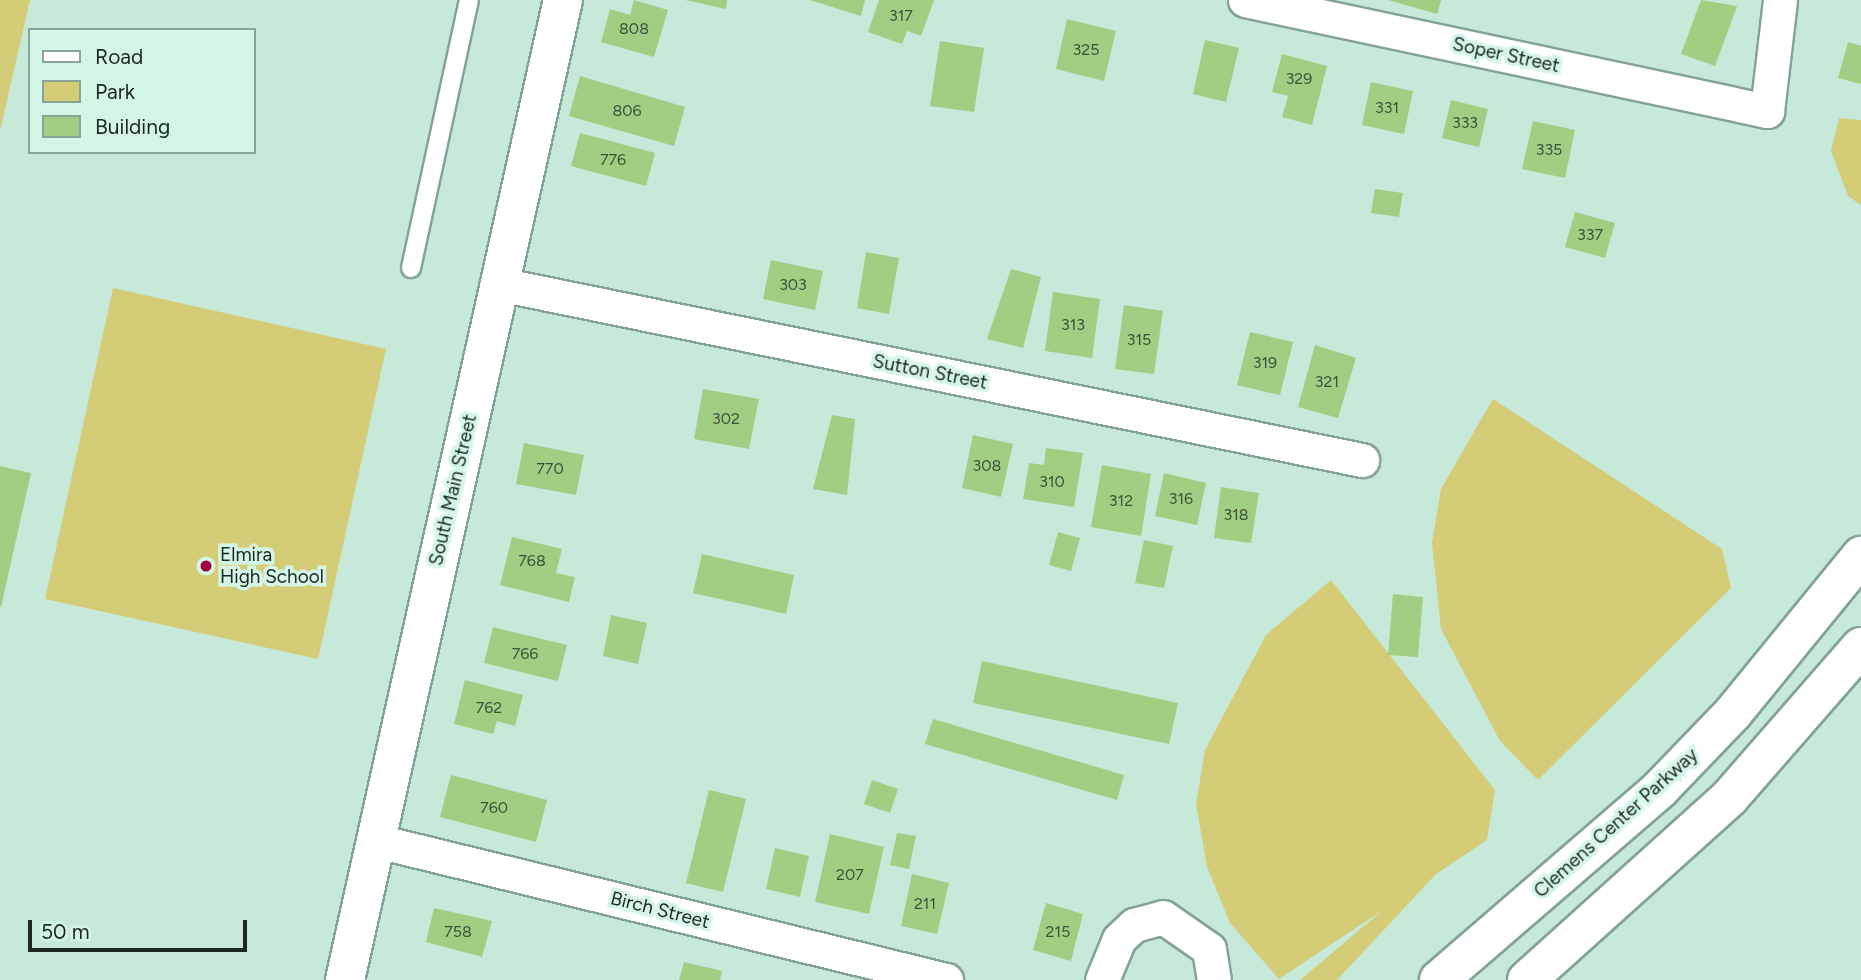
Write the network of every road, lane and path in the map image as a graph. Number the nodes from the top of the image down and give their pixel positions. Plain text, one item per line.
1 (470, 0) edge
2 (563, 0) edge
3 (1245, 0) edge
4 (1780, 0) edge
5 (411, 268) dead end
6 (499, 284) junction
7 (1362, 460) dead end
8 (1861, 556) edge
9 (1861, 647) edge
10 (373, 840) junction
11 (345, 980) edge
12 (946, 980) edge
13 (1102, 980) edge
14 (1214, 980) edge
15 (1439, 980) edge
16 (1527, 980) edge

1 - 5 lane
2 - 6 main road, South Main Street
3 - 4 street, Soper Street
6 - 7 street, Sutton Street
6 - 10 main road, South Main Street
8 - 15 main road, Clemens Center Parkway
9 - 16 main road
10 - 11 main road, South Main Street
10 - 12 street, Birch Street
13 - 14 street

